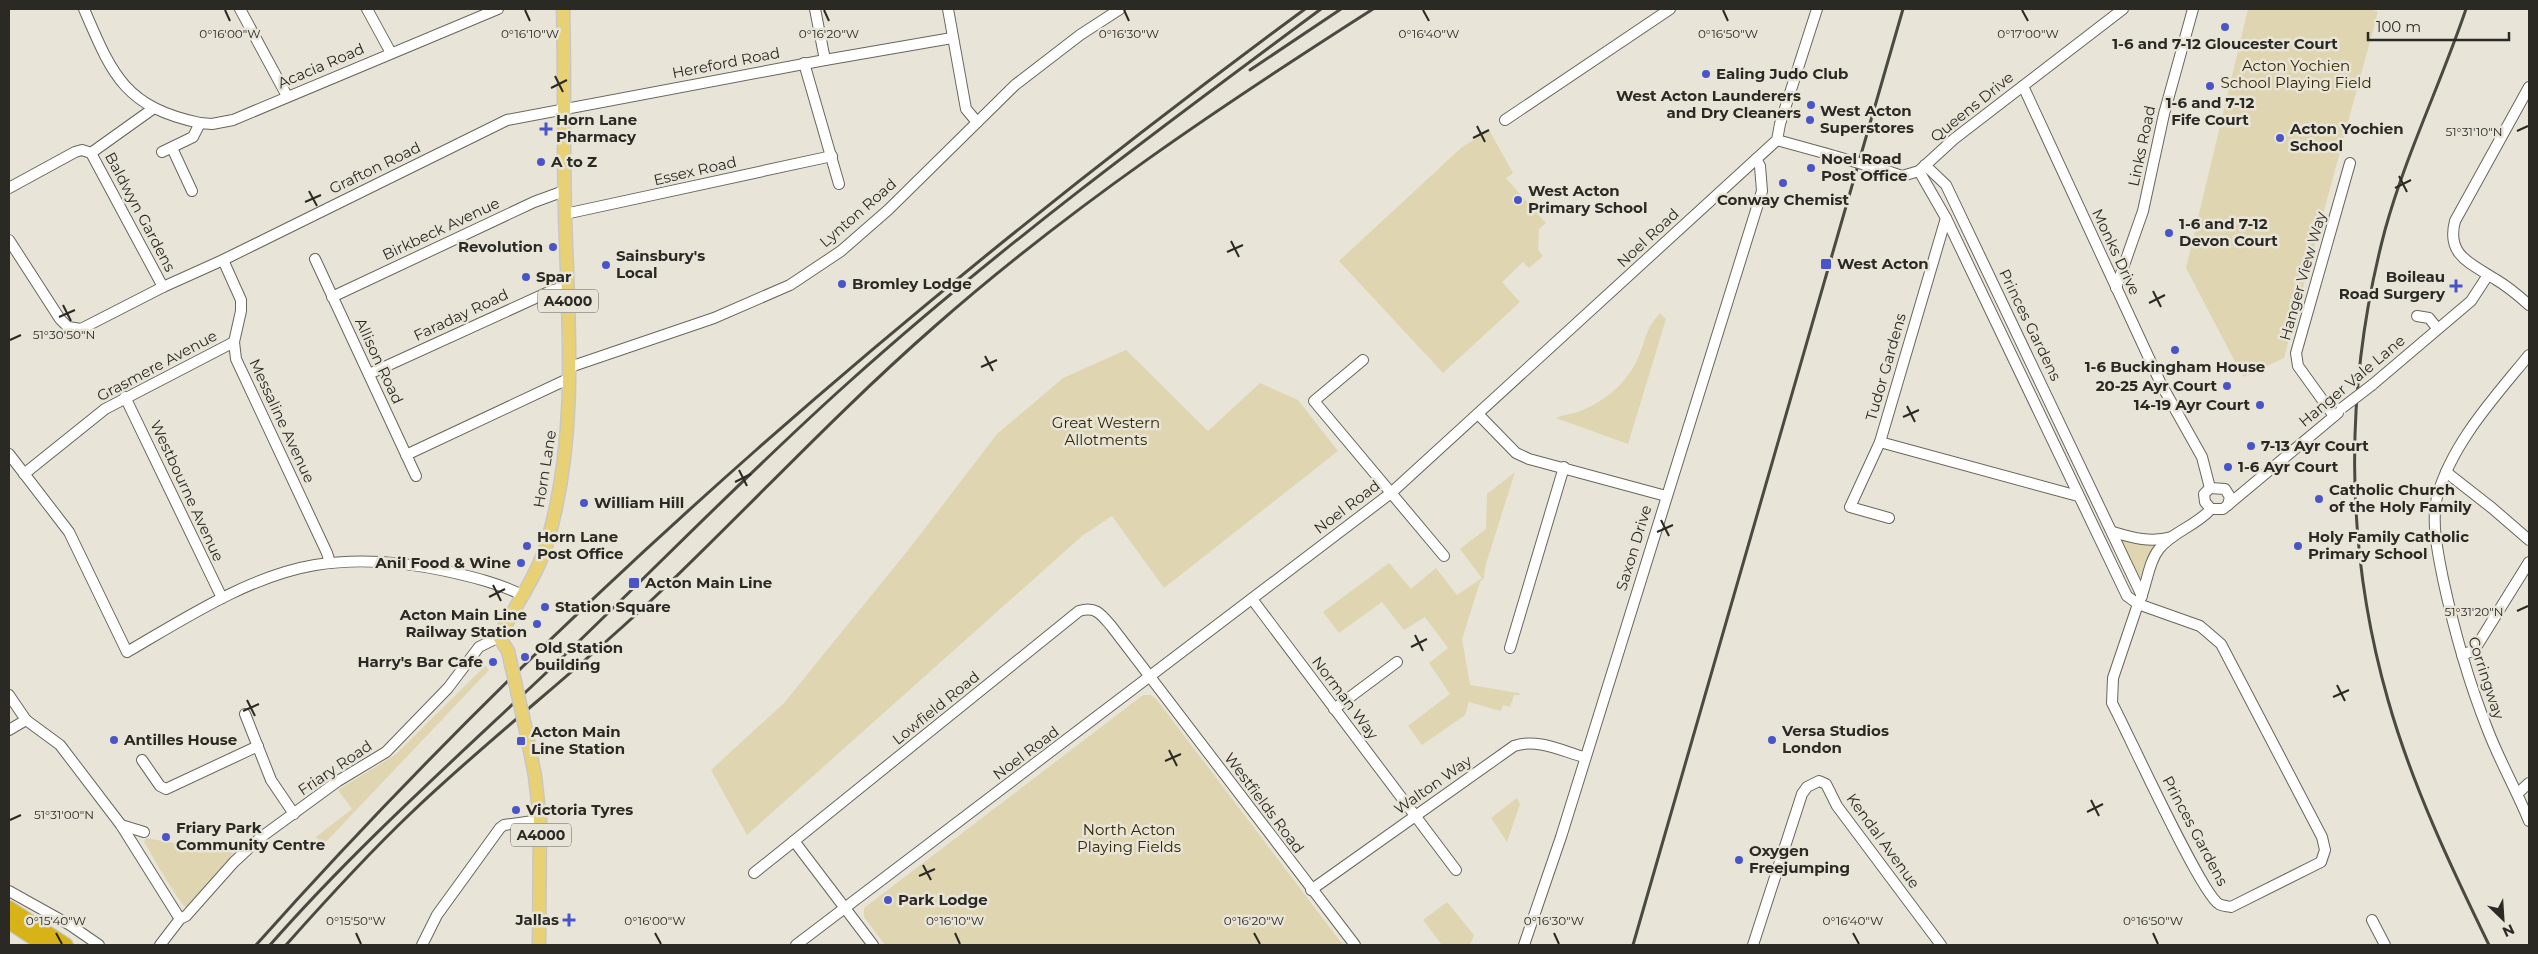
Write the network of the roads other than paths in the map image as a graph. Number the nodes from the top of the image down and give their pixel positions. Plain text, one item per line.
1 (84, 9) edge
2 (240, 9) edge
3 (367, 9) edge
4 (498, 9) edge
5 (563, 9) edge
6 (815, 9) edge
7 (948, 9) edge
8 (1120, 9) edge
9 (1670, 9) edge
10 (1817, 9) edge
11 (2123, 9) edge
12 (2193, 9) edge
13 (952, 38) junction
14 (391, 53) junction
15 (825, 60) junction
16 (804, 63) junction
17 (2023, 86) junction
18 (2529, 87) edge
19 (287, 96) junction
20 (154, 108) junction
21 (565, 110) junction
22 (1505, 120) dead end
23 (977, 122) junction
24 (200, 123) junction
25 (1778, 140) junction
26 (172, 148) junction
27 (162, 152) dead end
28 (91, 153) junction
29 (832, 156) junction
30 (1756, 159) junction
31 (2350, 163) dead end
32 (1922, 168) junction
33 (839, 184) dead end
34 (9, 188) edge
35 (192, 191) dead end
36 (564, 191) junction
37 (565, 214) junction
38 (1946, 218) junction
39 (9, 240) edge
40 (315, 259) dead end
41 (223, 260) junction
42 (2488, 275) junction
43 (568, 286) junction
44 (163, 287) junction
45 (2116, 288) junction
46 (332, 296) junction
47 (2529, 305) edge
48 (2417, 316) dead end
49 (2437, 328) junction
50 (234, 342) junction
51 (2529, 356) edge
52 (1363, 360) dead end
53 (570, 372) junction
54 (368, 374) junction
55 (125, 397) junction
56 (1478, 414) junction
57 (2334, 416) junction
58 (1880, 442) junction
59 (9, 454) edge
60 (406, 454) junction
61 (1564, 467) junction
62 (2446, 472) junction
63 (24, 474) junction
64 (416, 476) dead end
65 (2210, 488) junction
66 (1391, 493) junction
67 (1666, 496) junction
68 (2078, 496) junction
69 (2229, 502) junction
70 (2099, 505) junction
71 (2211, 509) junction
72 (2085, 511) junction
73 (1889, 518) dead end
74 (2113, 532) junction
75 (2175, 536) junction
76 (2529, 540) edge
77 (1444, 556) dead end
78 (2529, 562) edge
79 (330, 563) junction
80 (522, 595) junction
81 (222, 598) junction
82 (1252, 599) junction
83 (2140, 600) junction
84 (499, 637) junction
85 (1510, 648) dead end
86 (2462, 655) junction
87 (1397, 662) dead end
88 (1150, 678) junction
89 (9, 695) edge
90 (1334, 709) junction
91 (245, 714) dead end
92 (26, 720) junction
93 (9, 730) edge
94 (258, 746) junction
95 (1584, 757) junction
96 (142, 760) dead end
97 (2529, 783) edge
98 (2518, 793) junction
99 (294, 814) junction
100 (1415, 816) junction
101 (540, 820) junction
102 (2529, 821) edge
103 (121, 825) junction
104 (144, 832) dead end
105 (794, 841) junction
106 (1456, 870) dead end
107 (754, 873) dead end
108 (1311, 890) junction
109 (9, 891) edge
110 (9, 908) edge
111 (845, 908) junction
112 (180, 918) junction
113 (2372, 920) dead end
114 (9, 922) edge
115 (44, 945) edge
116 (66, 945) edge
117 (99, 945) edge
118 (160, 945) edge
119 (422, 945) edge
120 (539, 945) edge
121 (796, 945) edge
122 (873, 945) edge
123 (1355, 945) edge
124 (1524, 945) edge
125 (1753, 945) edge
126 (1941, 945) edge
127 (2385, 945) edge

1 - 20 street
2 - 19 street
3 - 14 street
4 - 14 street, Acacia Road
5 - 21 main road, Horn Lane / A4000
6 - 15 street
7 - 13 street
8 - 23 street, Lynton Road
9 - 22 street
10 - 25 street
11 - 17 street, Queens Drive
12 - 45 street, Links Road
13 - 15 street, Hereford Road
13 - 23 street
14 - 19 street, Acacia Road
15 - 16 street, Hereford Road
16 - 21 street, Hereford Road
16 - 29 street
17 - 32 street, Queens Drive
17 - 45 street, Monks Drive
18 - 42 street
19 - 24 street, Acacia Road
20 - 24 street
20 - 28 street
21 - 36 main road, Horn Lane / A4000
21 - 41 street, Grafton Road
23 - 53 street, Lynton Road
24 - 26 street
25 - 30 street, Noel Road
25 - 32 street, bridge
26 - 27 street
26 - 35 street
28 - 34 street, Baldwyn Gardens
28 - 44 street, Baldwyn Gardens
29 - 33 street
29 - 37 street, Essex Road
30 - 56 street, Noel Road
30 - 67 street, Saxon Drive
31 - 57 street, Hanger View Way
32 - 38 street, Princes Gardens
32 - 70 street, Princes Gardens
36 - 37 main road, Horn Lane / A4000
36 - 46 street, Birkbeck Avenue
37 - 43 main road, Horn Lane / A4000
38 - 58 street, Tudor Gardens
38 - 68 street, Princes Gardens
39 - 44 street, Grafton Road
40 - 46 street, Allison Road
41 - 44 street, Grafton Road
41 - 50 street, Messaline Avenue
42 - 47 street
42 - 49 street, Hanger Vale Lane
43 - 53 main road, Horn Lane / A4000
43 - 54 street, Faraday Road
45 - 65 street, Monks Drive
46 - 54 street, Allison Road
48 - 49 street
49 - 57 street, Hanger Vale Lane, bridge
50 - 55 street, Grasmere Avenue
50 - 79 street, Messaline Avenue
51 - 62 street, Corringway
52 - 66 street
53 - 60 street, Lynton Road
53 - 80 main road, Horn Lane / A4000
54 - 60 street, Allison Road
55 - 63 street, Grasmere Avenue
55 - 81 street, Westbourne Avenue
56 - 61 street
56 - 66 street, Noel Road
57 - 69 street, Hanger Vale Lane
58 - 68 street, Tudor Gardens
58 - 73 street
59 - 63 street
60 - 64 street, Allison Road
61 - 67 street
61 - 85 street
62 - 76 street
62 - 86 street, Corringway
63 - 81 street
65 - 69 street
65 - 71 street
66 - 77 street
66 - 82 street, Noel Road
67 - 95 street, Saxon Drive
68 - 72 street, Princes Gardens
69 - 71 street
70 - 72 street
70 - 74 street, Princes Gardens
71 - 75 street
72 - 83 street, Princes Gardens
74 - 75 street
74 - 83 street, Princes Gardens
75 - 83 street, Princes Gardens
78 - 86 street
79 - 80 street
79 - 81 street
80 - 84 main road, Horn Lane / A4000
82 - 88 street, Noel Road
82 - 90 street, Norman Way
83 - 83 street, Princes Gardens
84 - 99 street, Friary Road
84 - 101 main road, A4000, bridge
86 - 98 street, Corringway
87 - 90 street
88 - 105 street, Lowfield Road
88 - 108 street, Westfields Road
88 - 111 street, Noel Road
89 - 92 street
90 - 100 street, Norman Way
91 - 94 street
92 - 93 street
92 - 103 street
94 - 96 street
94 - 99 street
95 - 100 street, Walton Way
95 - 124 street, Saxon Drive
97 - 98 street
98 - 102 street, Corringway
99 - 112 street, Friary Road
100 - 106 street, Norman Way
100 - 108 street, Walton Way
101 - 119 street
101 - 120 main road, A4000
103 - 104 street
103 - 112 street
105 - 107 street
105 - 111 street
108 - 123 street, Westfields Road
109 - 117 street
110 - 116 highway
111 - 121 street, Noel Road
111 - 122 street
112 - 118 street, Friary Road
113 - 127 street
114 - 115 highway
125 - 126 street, Kendal Avenue

